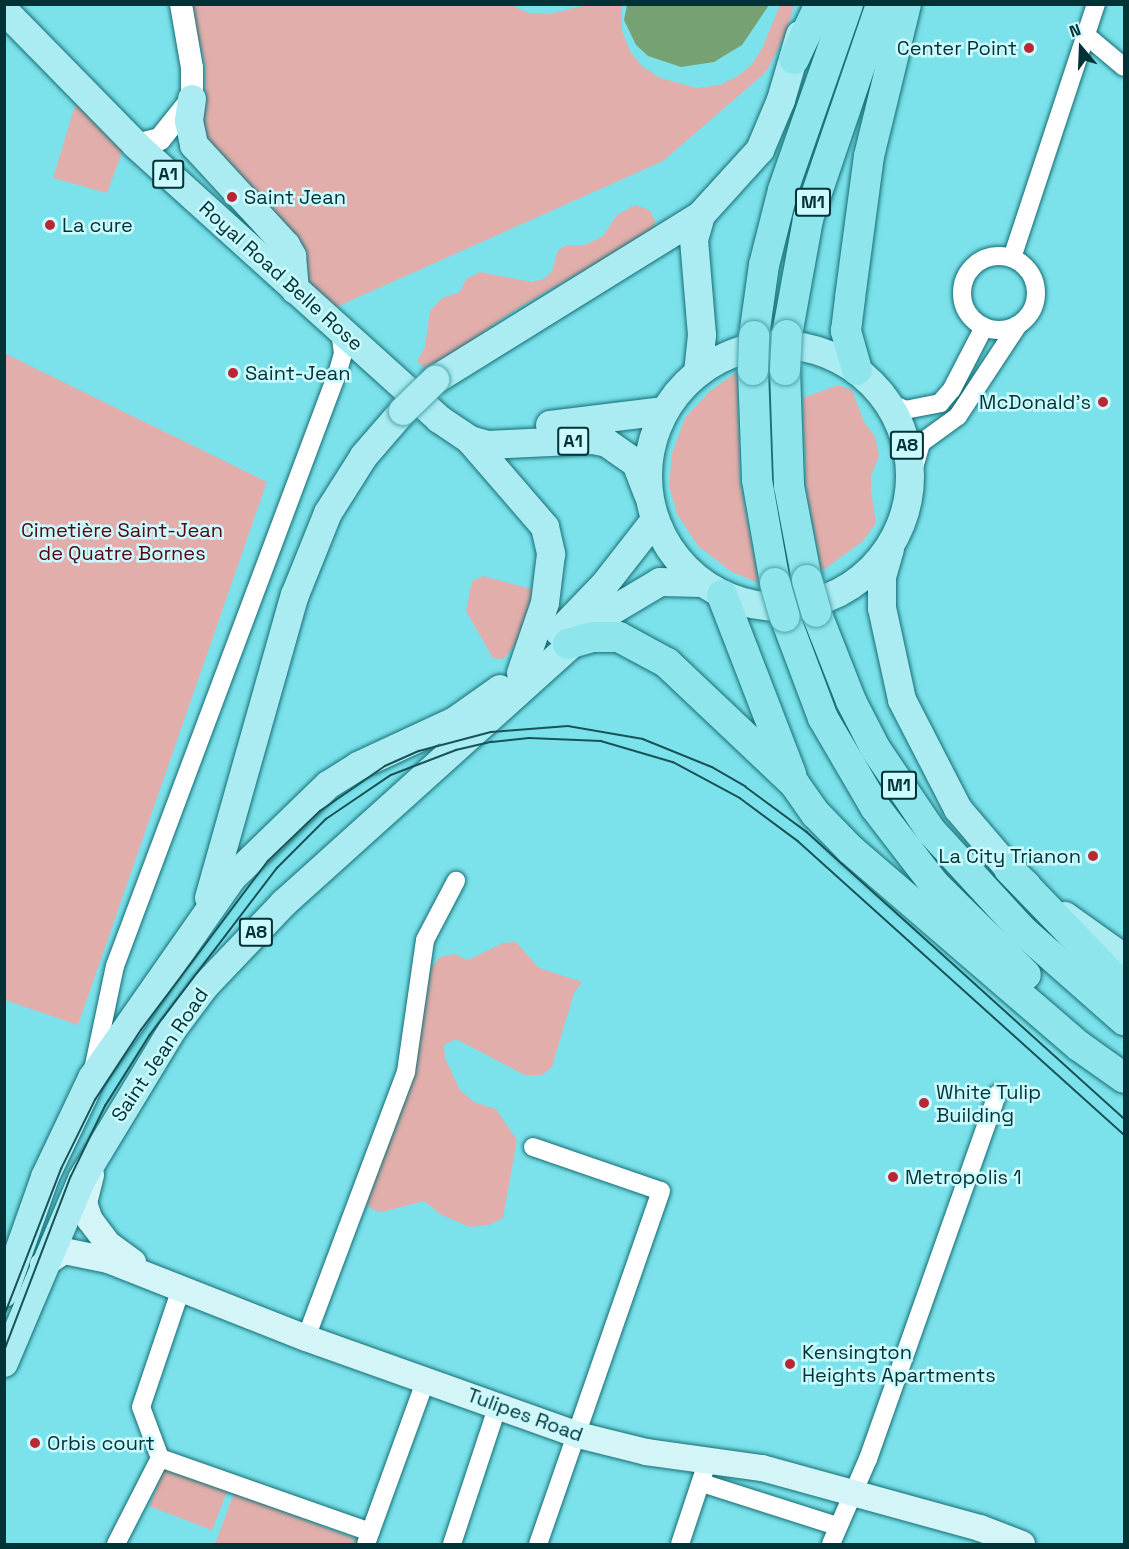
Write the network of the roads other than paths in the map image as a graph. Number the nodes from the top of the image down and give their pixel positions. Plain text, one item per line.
1 (181, 4) edge
2 (807, 4) edge
3 (820, 4) edge
4 (848, 4) edge
5 (881, 4) edge
6 (906, 4) edge
7 (1096, 4) edge
8 (4, 10) edge
9 (1087, 36) junction
10 (794, 59) junction
11 (1125, 67) edge
12 (192, 99) junction
13 (136, 145) junction
14 (701, 215) junction
15 (1012, 258) junction
16 (295, 290) junction
17 (1018, 325) junction
18 (984, 327) junction
19 (339, 328) junction
20 (857, 370) junction
21 (699, 373) junction
22 (888, 402) junction
23 (664, 411) junction
24 (466, 436) junction
25 (911, 478) junction
26 (651, 508) junction
27 (891, 545) junction
28 (712, 589) junction
29 (568, 644) junction
30 (525, 678) junction
31 (794, 783) junction
32 (1009, 869) junction
33 (456, 881) dead end
34 (204, 918) junction
35 (1125, 958) edge
36 (1125, 988) edge
37 (1125, 1020) edge
38 (1125, 1071) edge
39 (92, 1078) junction
40 (1125, 1078) edge
41 (997, 1094) dead end
42 (105, 1139) junction
43 (533, 1147) dead end
44 (44, 1265) junction
45 (173, 1283) junction
46 (4, 1293) edge
47 (306, 1338) junction
48 (4, 1363) edge
49 (426, 1379) junction
50 (498, 1405) junction
51 (578, 1435) junction
52 (160, 1458) junction
53 (704, 1471) junction
54 (852, 1492) junction
55 (837, 1526) junction
56 (977, 1536) edge
57 (368, 1538) edge
58 (116, 1545) edge
59 (452, 1545) edge
60 (538, 1545) edge
61 (680, 1545) edge
62 (831, 1545) edge
63 (1023, 1545) edge

1 - 12 street
2 - 10 main road
3 - 10 highway
4 - 38 highway, M1, bridge
5 - 37 highway, M1, bridge
6 - 20 highway
7 - 9 street
8 - 13 main road, Royal Road Belle Rose / A1
9 - 11 street
9 - 15 street
10 - 14 main road
12 - 13 street
12 - 16 main road
13 - 16 main road, Royal Road Belle Rose / A1
14 - 21 main road
14 - 34 main road, bridge
15 - 17 street
15 - 18 street
16 - 19 main road, Royal Road Belle Rose / A1
17 - 18 street
17 - 25 street
18 - 22 street
19 - 24 main road, Royal Road Belle Rose / A1
19 - 39 street
20 - 21 main road, A8
20 - 22 main road, A8
21 - 23 main road, A8
22 - 25 main road, A8
23 - 24 main road, A1
23 - 26 main road, A8
24 - 26 main road, Royal Road Belle Rose / A1
24 - 30 main road
25 - 27 main road, A8
26 - 28 main road, A8
26 - 30 main road, A8
27 - 28 main road, A8
27 - 32 main road
28 - 29 main road, A8
28 - 31 highway
29 - 30 main road, A8
29 - 31 highway
30 - 34 main road, A8
30 - 42 main road, Saint Jean Road / A8
31 - 40 highway
32 - 35 main road
32 - 36 highway
33 - 47 street
34 - 39 main road, Saint Jean Road
39 - 46 main road, Saint Jean Road
41 - 54 street
42 - 44 main road, Saint Jean Road / A8
42 - 45 main road
43 - 51 street
44 - 45 main road, Tulipes Road
44 - 48 main road, Saint Jean Road / A8
45 - 47 main road, Tulipes Road
45 - 52 street
47 - 49 main road, Tulipes Road
49 - 50 main road, Tulipes Road
49 - 57 street
50 - 51 main road, Tulipes Road
50 - 59 street
51 - 53 main road, Tulipes Road
51 - 60 street
52 - 57 street
52 - 58 street
53 - 54 main road, Tulipes Road
53 - 55 street
53 - 61 street
54 - 55 street
54 - 56 main road, Tulipes Road
55 - 62 street
56 - 63 main road, Tulipes Road

